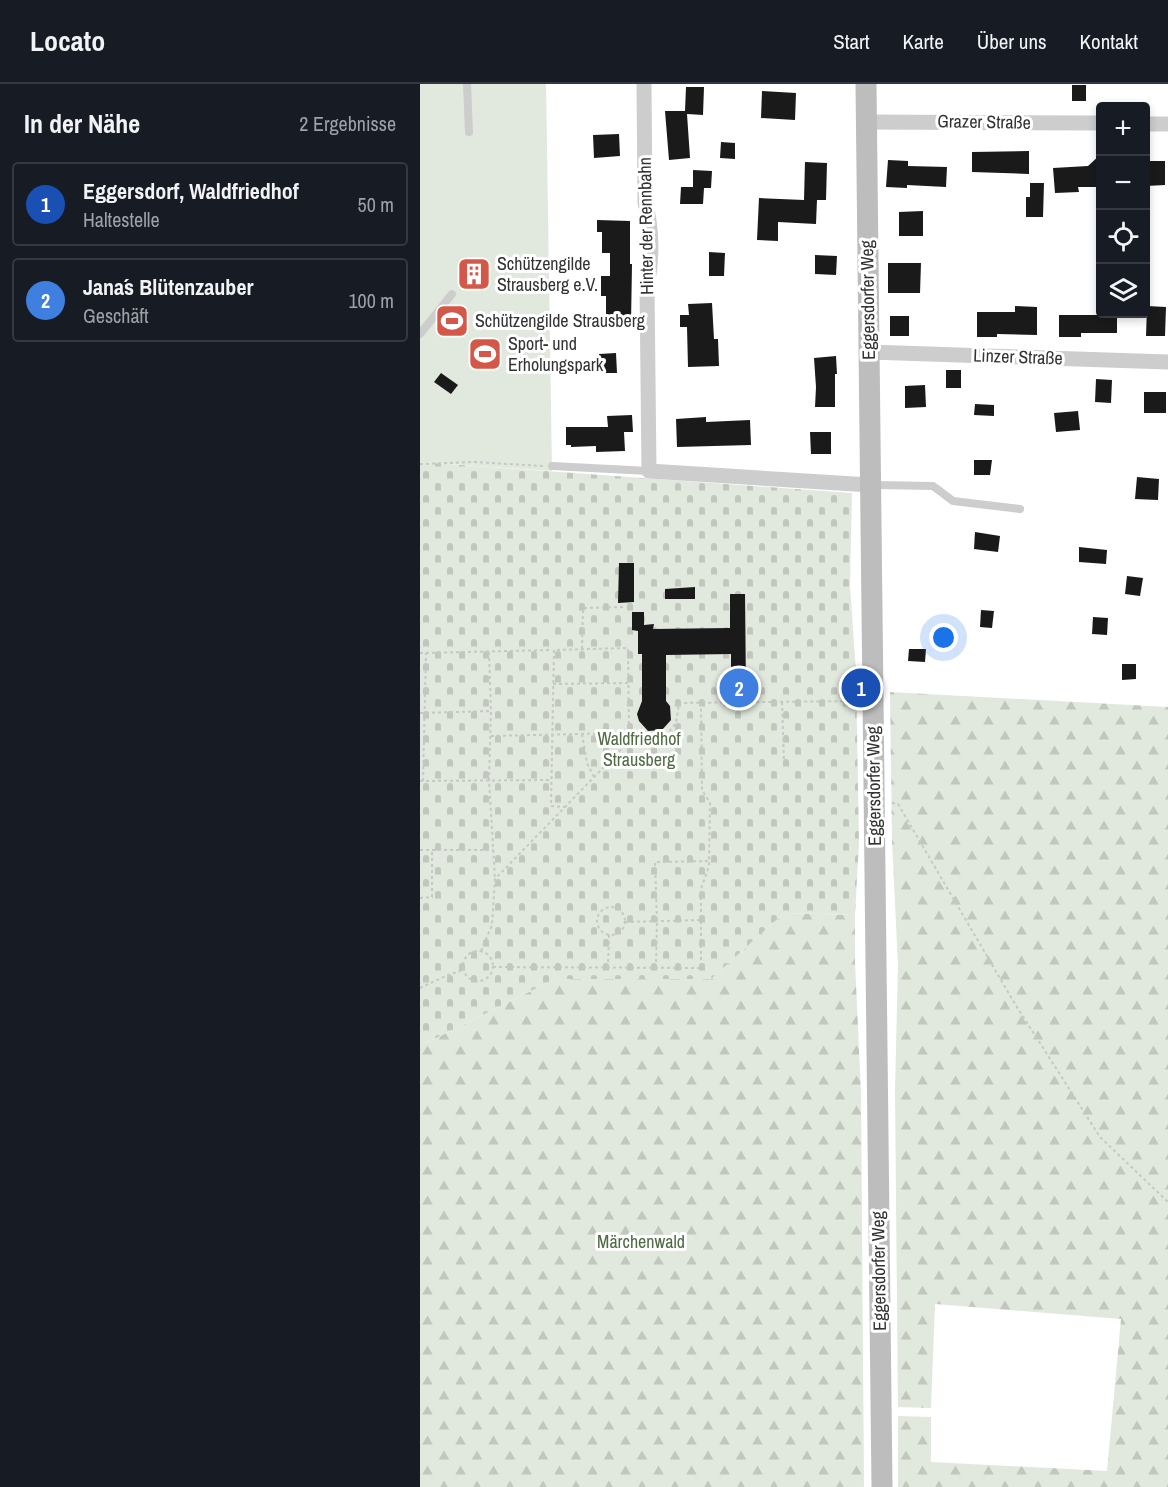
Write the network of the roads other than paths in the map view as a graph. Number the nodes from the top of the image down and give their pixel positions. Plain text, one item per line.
1 (467, 84) edge
2 (644, 84) edge
3 (866, 84) edge
4 (867, 122) junction
5 (1096, 123) edge
6 (1150, 124) edge
7 (1168, 124) edge
8 (469, 132) dead end
9 (452, 294) dead end
10 (420, 334) edge
11 (869, 352) junction
12 (1168, 362) edge
13 (552, 466) road end
14 (650, 471) junction
15 (870, 485) junction
16 (1020, 509) dead end
17 (882, 1487) edge

1 - 8 lane
2 - 14 street, Hinter der Rennbahn
3 - 4 main road, Eggersdorfer Weg
4 - 5 street, Grazer Straße
4 - 11 main road, Eggersdorfer Weg
6 - 7 street
9 - 10 lane
11 - 12 street, Linzer Straße
11 - 15 main road, Eggersdorfer Weg
13 - 14 lane
14 - 15 street
15 - 16 lane
15 - 17 main road, Eggersdorfer Weg

